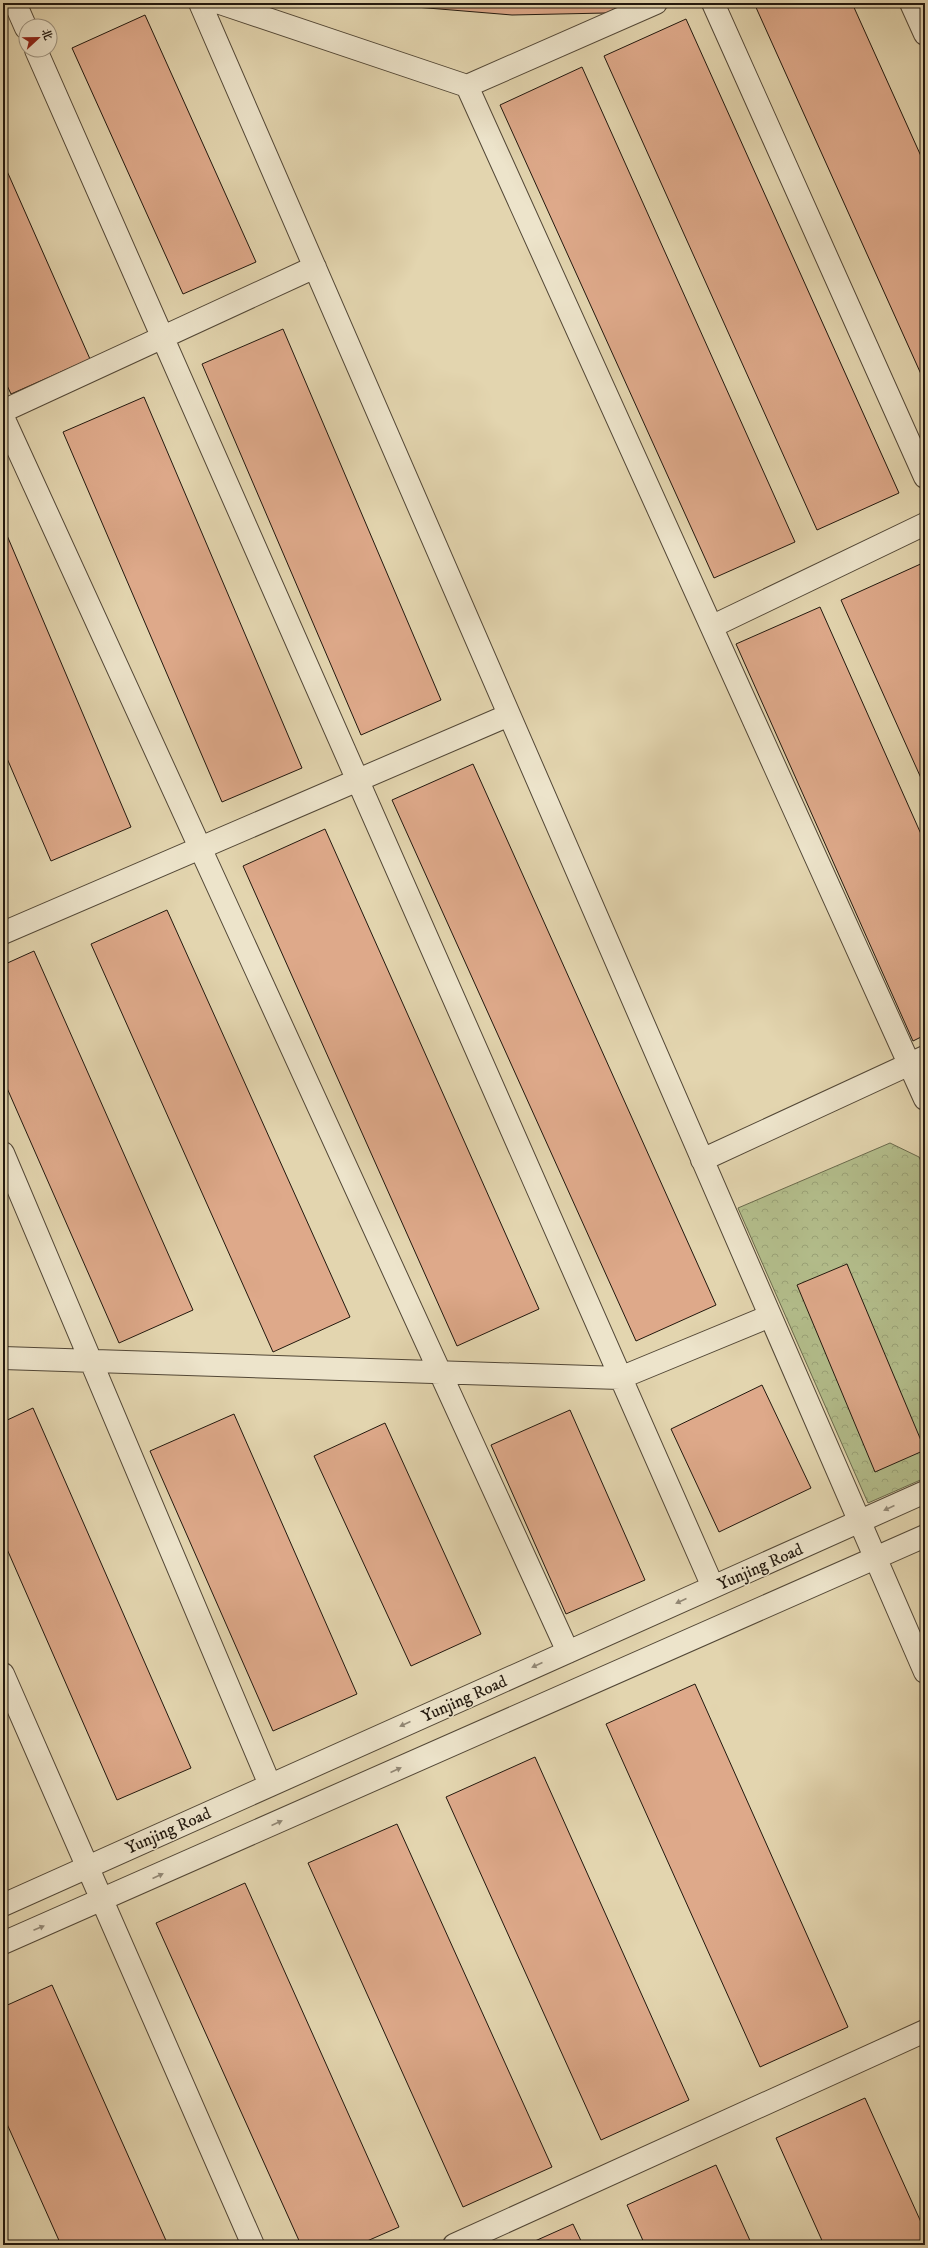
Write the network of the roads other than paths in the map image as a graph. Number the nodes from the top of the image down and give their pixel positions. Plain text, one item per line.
1 (15, 3) edge
2 (200, 3) edge
3 (220, 3) edge
4 (656, 3) edge
5 (713, 3) edge
6 (911, 3) edge
7 (22, 18) edge
8 (925, 34) edge
9 (40, 58) edge
10 (468, 86) junction
11 (315, 267) junction
12 (162, 337) junction
13 (3, 411) edge
14 (3, 417) edge
15 (925, 477) edge
16 (925, 524) edge
17 (713, 626) junction
18 (509, 715) junction
19 (358, 780) junction
20 (200, 848) junction
21 (3, 933) edge
22 (917, 1060) edge
23 (925, 1099) edge
24 (3, 1153) edge
25 (702, 1160) junction
26 (770, 1316) junction
27 (3, 1358) edge
28 (91, 1362) junction
29 (439, 1372) junction
30 (620, 1378) junction
31 (925, 1492) edge
32 (859, 1522) junction
33 (925, 1536) edge
34 (875, 1558) junction
35 (713, 1587) junction
36 (568, 1652) junction
37 (925, 1672) edge
38 (3, 1674) edge
39 (270, 1785) junction
40 (87, 1867) junction
41 (102, 1901) junction
42 (3, 1904) edge
43 (3, 1943) edge
44 (925, 2031) edge
45 (254, 2245) edge
46 (454, 2245) edge

1 - 7 street
2 - 11 street
3 - 10 street
4 - 10 street
5 - 15 street
6 - 8 street
9 - 12 street
10 - 17 street
11 - 12 street
11 - 18 street
12 - 13 street
12 - 19 street
14 - 20 street
16 - 17 street
17 - 22 street
18 - 19 street
18 - 25 street
19 - 20 street
19 - 30 street
20 - 21 street
20 - 29 street
22 - 23 street
22 - 25 street
24 - 28 street
25 - 26 street
26 - 30 street
26 - 32 street
27 - 28 street
28 - 29 street
28 - 39 street
29 - 30 street
29 - 36 street
30 - 35 street
31 -> 32 street, Yunjing Road
32 - 34 street
32 - 35 street, Yunjing Road
33 - 34 street
34 - 37 street
41 -> 34 street
35 -> 36 street, Yunjing Road
36 -> 39 street, Yunjing Road
38 - 40 street
39 - 40 street, Yunjing Road
40 - 41 street
40 - 42 street, Yunjing Road
43 -> 41 street
41 - 45 street
44 - 46 street

